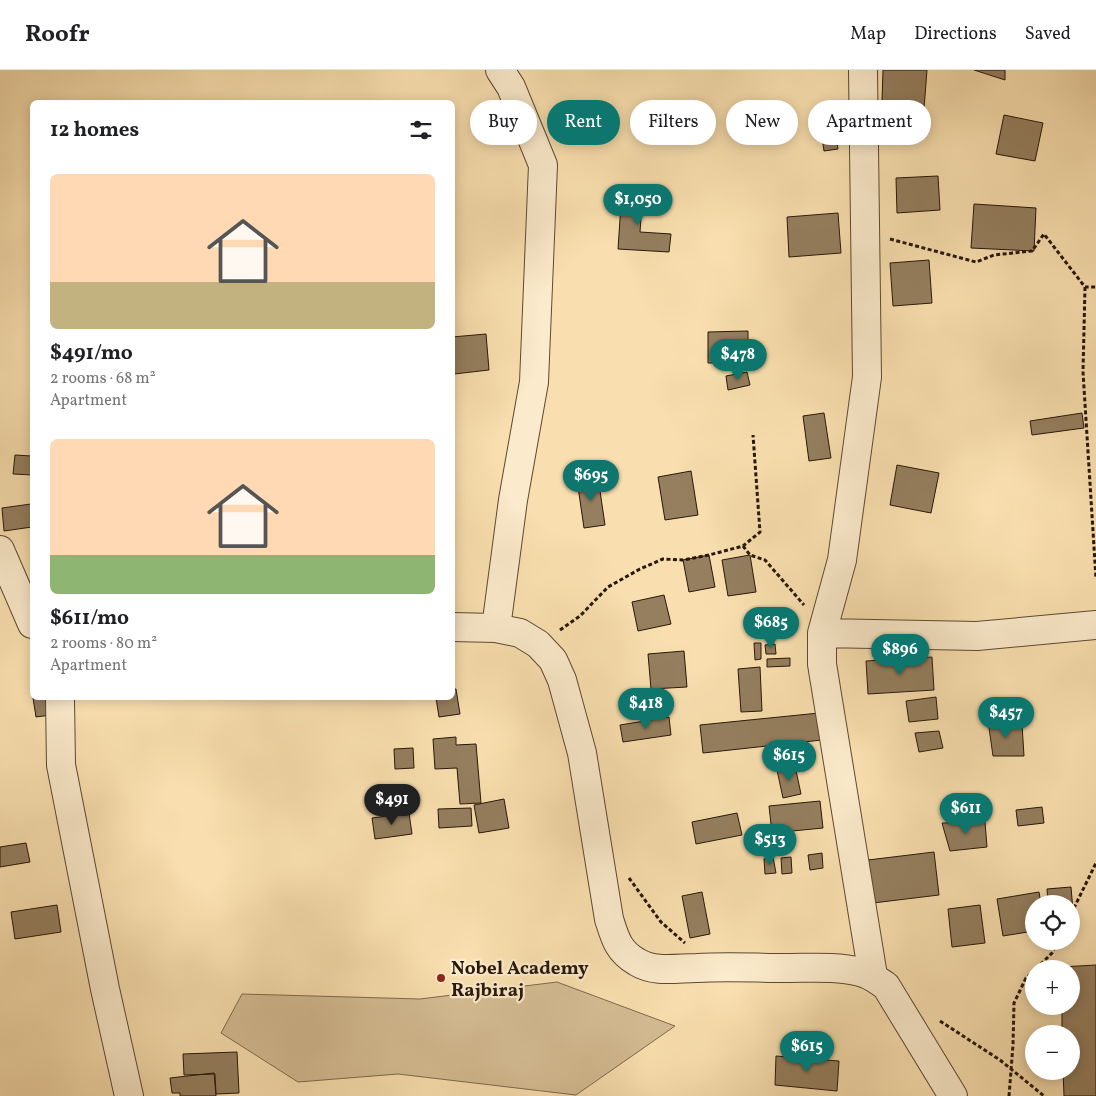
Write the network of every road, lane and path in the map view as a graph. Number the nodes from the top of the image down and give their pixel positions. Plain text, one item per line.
1 (500, 70) edge
2 (863, 70) edge
3 (864, 232) junction
4 (1085, 287) junction
5 (1096, 287) edge
6 (753, 435) dead end
7 (743, 546) junction
8 (0, 550) edge
9 (1096, 579) edge
10 (30, 619) edge
11 (1096, 625) edge
12 (455, 627) edge
13 (496, 628) junction
14 (822, 633) junction
15 (538, 644) junction
16 (60, 700) edge
17 (1096, 864) edge
18 (624, 871) dead end
19 (1080, 896) edge
20 (1054, 950) edge
21 (1045, 960) edge
22 (698, 968) junction
23 (873, 976) junction
24 (1025, 980) edge
25 (935, 1018) dead end
26 (1011, 1068) junction
27 (128, 1096) edge
28 (952, 1096) edge
29 (1009, 1096) edge
30 (1044, 1096) edge

1 - 13 street
2 - 3 street
3 - 4 path
3 - 14 street
4 - 5 path
4 - 9 path
6 - 7 path
7 - 14 path
7 - 15 path
8 - 10 street
11 - 14 street
12 - 13 street
13 - 15 street
14 - 23 street
15 - 22 street
16 - 27 street
17 - 19 path
18 - 22 path
20 - 21 path
22 - 23 street
23 - 28 street
24 - 26 path
25 - 26 path
26 - 29 path
26 - 30 path

